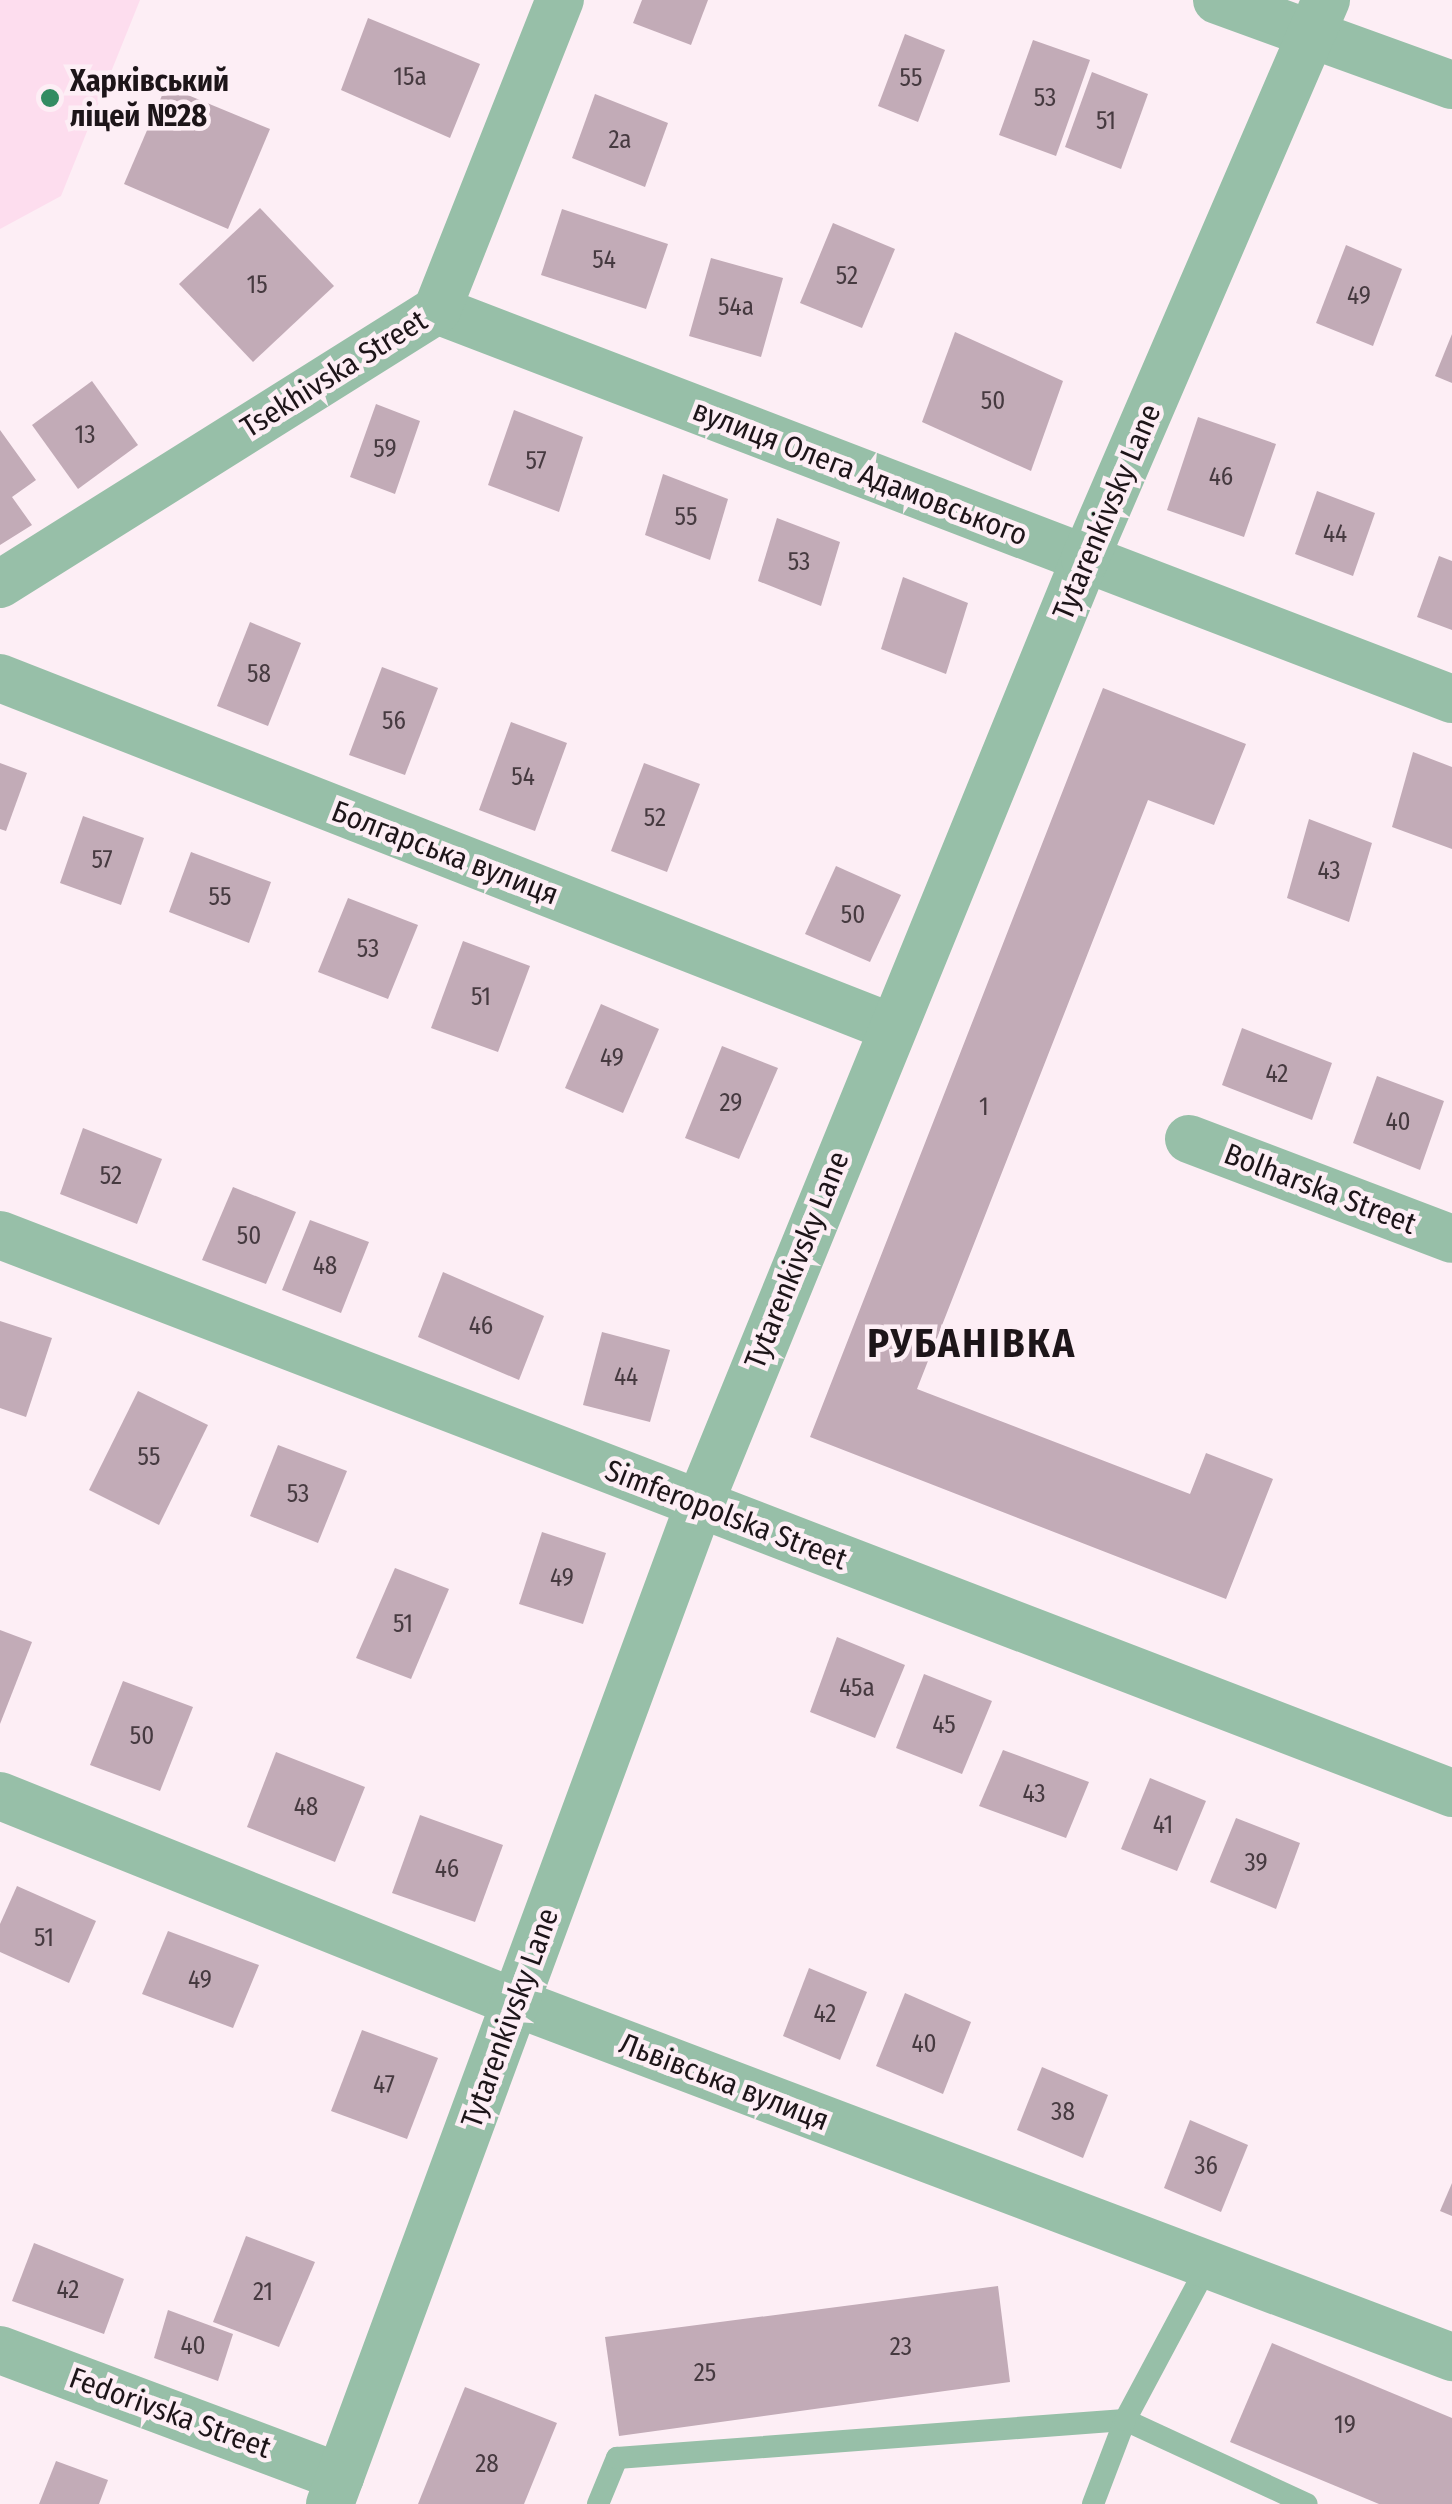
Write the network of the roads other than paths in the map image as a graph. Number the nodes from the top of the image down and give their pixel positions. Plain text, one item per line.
1 (560, 0) edge
2 (1216, 0) edge
3 (1320, 18) edge
4 (1452, 86) edge
5 (437, 310) junction
6 (1085, 560) junction
7 (0, 584) edge
8 (0, 678) edge
9 (1452, 699) edge
10 (890, 1027) junction
11 (1188, 1140) dead end
12 (0, 1236) edge
13 (1452, 1239) edge
14 (699, 1505) junction
15 (1452, 1793) edge
16 (0, 1796) edge
17 (516, 2003) junction
18 (1208, 2264) junction
19 (0, 2350) edge
20 (1452, 2358) edge
21 (1125, 2420) junction
22 (335, 2490) edge
23 (598, 2504) edge
24 (1094, 2504) edge
25 (1307, 2504) edge

1 - 5 street, Tsekhivska Street
2 - 3 street
3 - 4 street
3 - 6 street, Tytarenkivsky Lane
5 - 6 street, вулиця Олега Адамовського
5 - 7 street, Tsekhivska Street
6 - 9 street, вулиця Олега Адамовського
6 - 10 street, Tytarenkivsky Lane
8 - 10 street, Болгарська вулиця
10 - 14 street, Tytarenkivsky Lane
11 - 13 street, Bolharska Street
12 - 14 street, Simferopolska Street
14 - 15 street, Simferopolska Street
14 - 17 street, Tytarenkivsky Lane
16 - 17 street, Львівська вулиця
17 - 18 street, Львівська вулиця
17 - 22 street, Tytarenkivsky Lane
18 - 20 street, Львівська вулиця
18 - 21 lane
19 - 22 street, Fedorivska Street
21 - 23 lane
21 - 24 lane
21 - 25 lane

